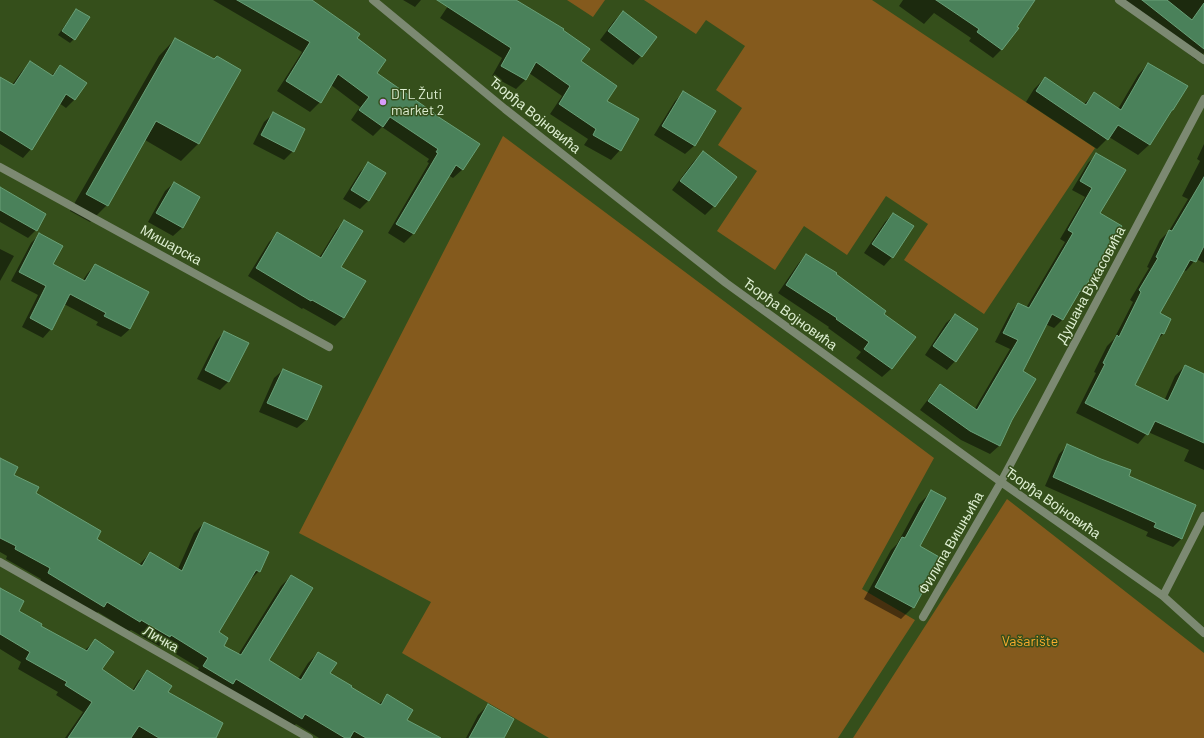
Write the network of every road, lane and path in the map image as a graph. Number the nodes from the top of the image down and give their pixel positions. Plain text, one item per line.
1 (373, 0) edge
2 (1119, 0) edge
3 (1204, 60) edge
4 (1204, 99) edge
5 (0, 167) edge
6 (330, 347) dead end
7 (1001, 482) junction
8 (1204, 516) edge
9 (0, 562) edge
10 (1163, 596) junction
11 (923, 617) dead end
12 (1204, 633) edge
13 (310, 738) edge

1 - 7 street, Ђорђа Војновића
2 - 3 street
4 - 7 street, Душана Вукасовића
5 - 6 street, Мишарска
7 - 10 street, Ђорђа Војновића
7 - 11 street, Филипа Вишњића
8 - 10 street
9 - 13 street, Личка
10 - 12 street, Ђорђа Војновића

